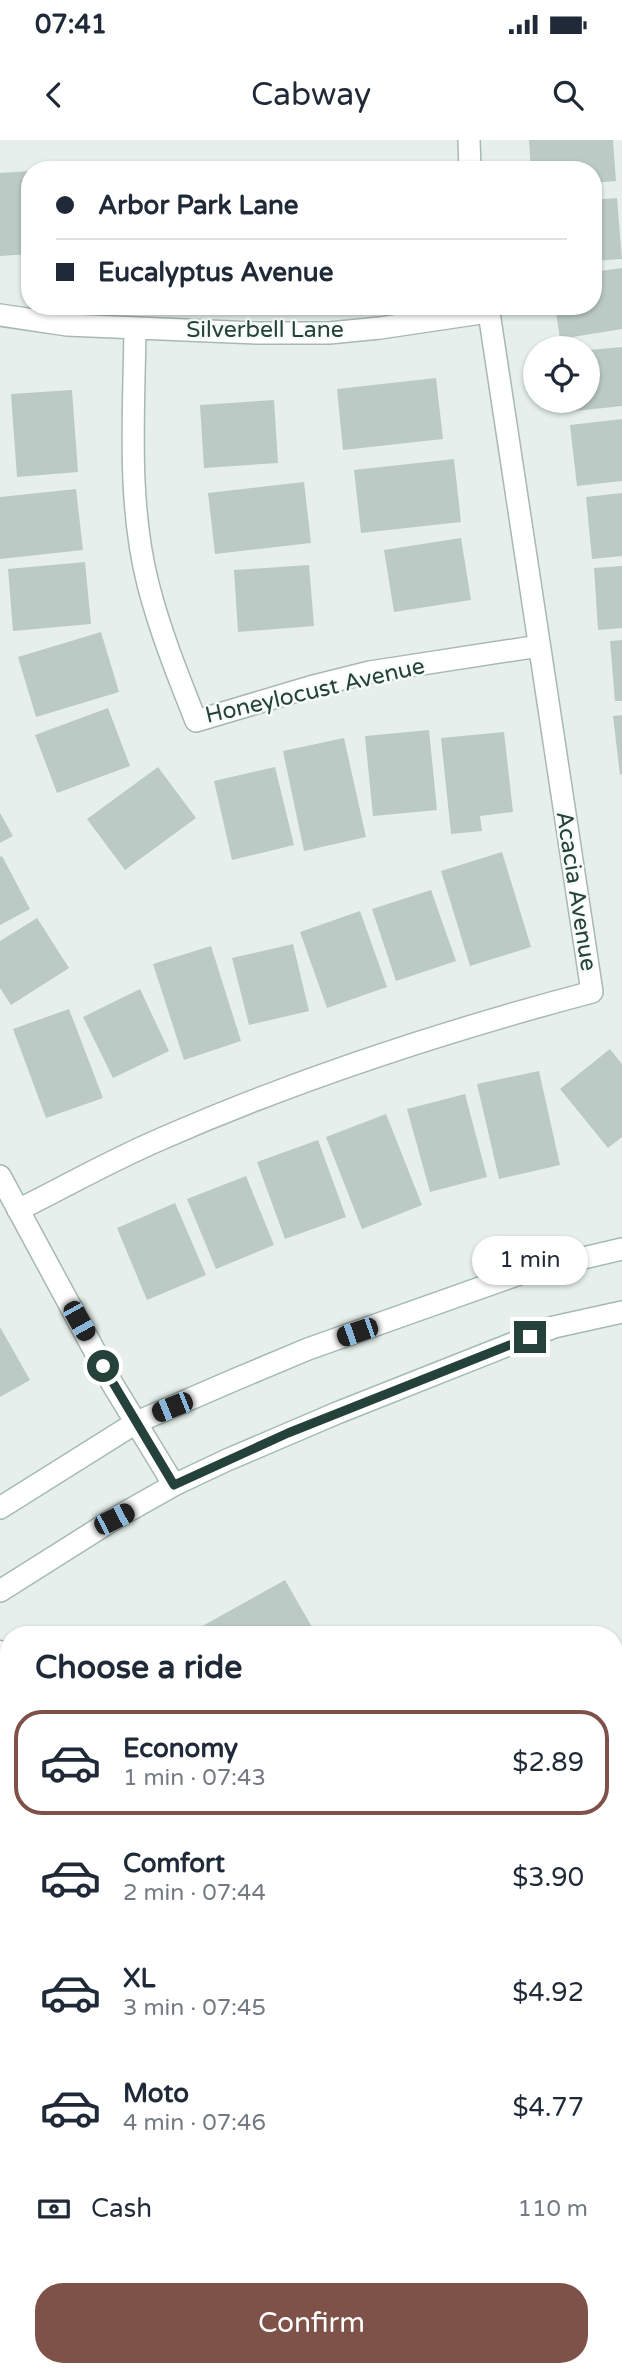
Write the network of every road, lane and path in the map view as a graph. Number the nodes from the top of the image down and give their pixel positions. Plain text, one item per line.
1 (469, 140) edge
2 (470, 161) edge
3 (0, 315) edge
4 (454, 315) edge
5 (489, 315) edge
6 (135, 328) junction
7 (539, 646) junction
8 (0, 1176) edge
9 (18, 1210) junction
10 (622, 1249) edge
11 (622, 1312) edge
12 (137, 1422) junction
13 (174, 1485) junction
14 (0, 1508) edge
15 (0, 1591) edge

1 - 2 street
3 - 6 street, Silverbell Lane
4 - 6 street, Silverbell Lane
5 - 7 street, Acacia Avenue
6 - 7 street, Honeylocust Avenue
7 - 9 street, Acacia Avenue
8 - 9 street
9 - 12 street
10 - 12 street
11 - 13 street
12 - 13 street
12 - 14 street
13 - 15 street

